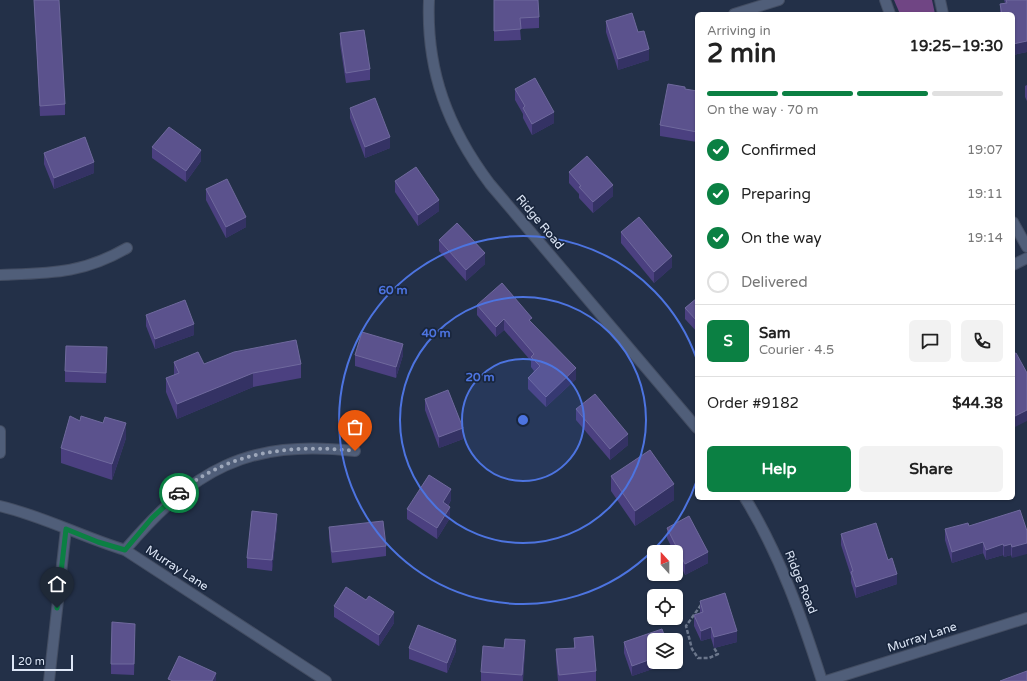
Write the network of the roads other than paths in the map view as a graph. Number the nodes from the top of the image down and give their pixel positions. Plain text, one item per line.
1 (429, 0) edge
2 (779, 0) edge
3 (885, 0) edge
4 (940, 0) edge
5 (740, 12) edge
6 (889, 12) edge
7 (943, 12) edge
8 (1015, 226) edge
9 (1027, 247) edge
10 (127, 248) dead end
11 (1027, 258) edge
12 (1015, 264) edge
13 (0, 275) edge
14 (695, 426) edge
15 (0, 431) edge
16 (355, 451) dead end
17 (0, 453) edge
18 (746, 500) edge
19 (0, 506) edge
20 (66, 529) junction
21 (125, 550) junction
22 (1027, 618) edge
23 (49, 681) edge
24 (326, 681) edge
25 (822, 681) edge
26 (826, 681) edge

1 - 14 street, Ridge Road
2 - 5 street
3 - 6 street
4 - 7 street
8 - 9 street
10 - 13 street
11 - 12 street
15 - 17 street
16 - 21 street
18 - 25 street, Ridge Road
19 - 20 street, Murray Lane
20 - 21 street, Murray Lane
20 - 23 street
21 - 24 street, Murray Lane
22 - 26 street, Murray Lane

